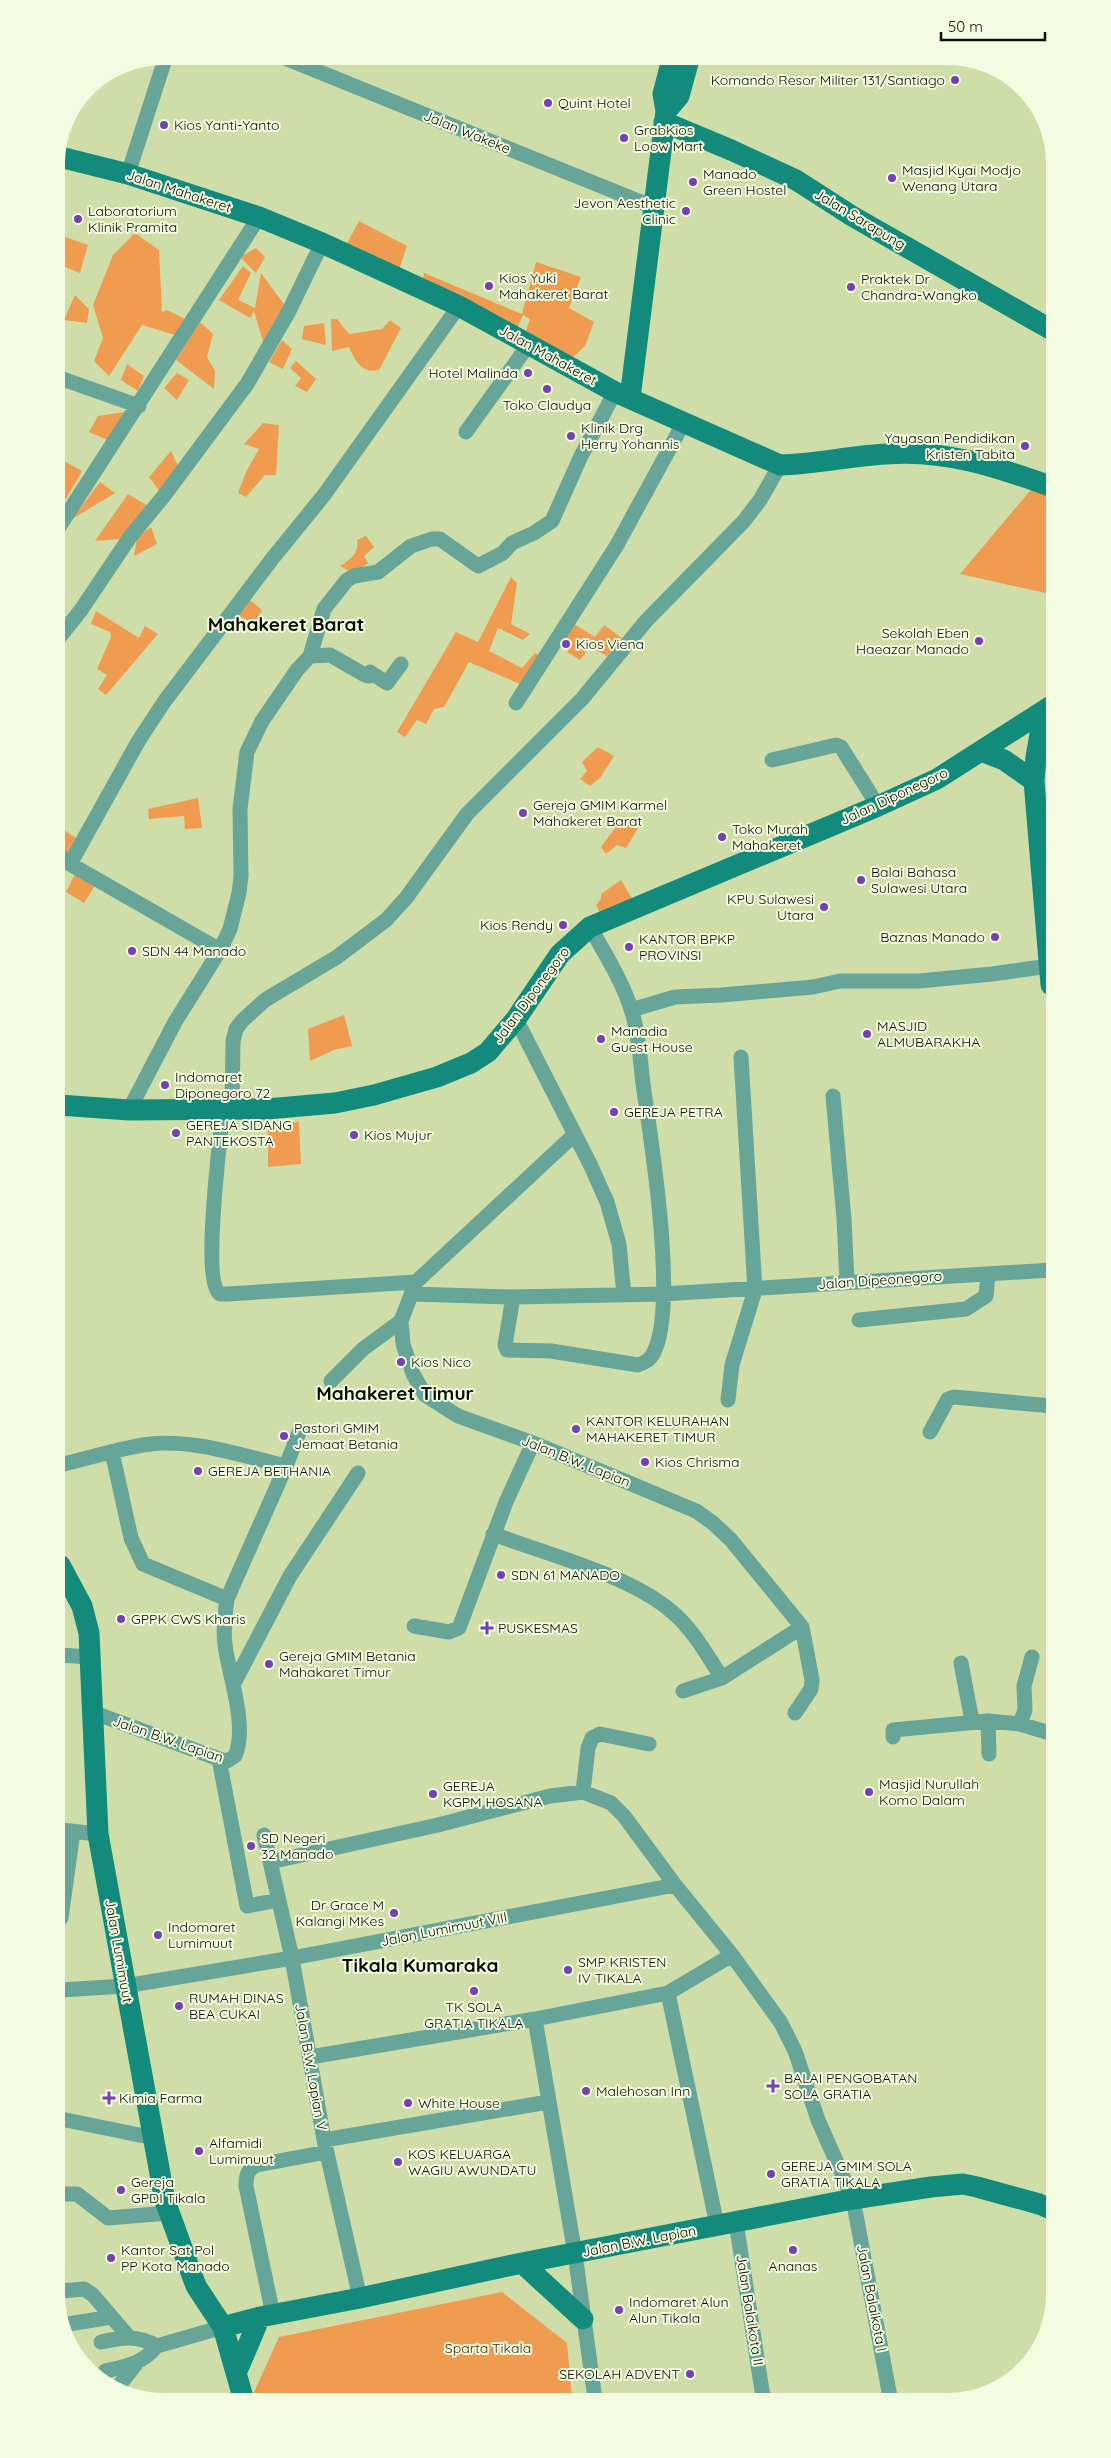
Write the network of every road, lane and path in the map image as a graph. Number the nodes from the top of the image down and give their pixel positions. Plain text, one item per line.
1 (163, 65) edge
2 (302, 65) edge
3 (671, 65) edge
4 (687, 65) edge
5 (665, 116) junction
6 (65, 158) edge
7 (128, 174) junction
8 (653, 207) junction
9 (259, 217) junction
10 (322, 243) junction
11 (459, 306) junction
12 (1046, 327) edge
13 (529, 344) junction
14 (65, 380) edge
15 (622, 395) junction
16 (139, 406) junction
17 (684, 422) junction
18 (466, 432) dead end
19 (780, 466) junction
20 (1046, 485) edge
21 (65, 518) edge
22 (65, 630) edge
23 (310, 656) junction
24 (401, 664) dead end
25 (516, 703) dead end
26 (1046, 710) edge
27 (1046, 713) edge
28 (982, 751) junction
29 (772, 760) dead end
30 (1034, 781) junction
31 (878, 806) junction
32 (65, 860) edge
33 (70, 864) junction
34 (1046, 897) edge
35 (590, 927) junction
36 (220, 950) junction
37 (1046, 976) edge
38 (631, 1010) junction
39 (516, 1019) junction
40 (741, 1057) dead end
41 (833, 1096) dead end
42 (65, 1105) edge
43 (227, 1108) junction
44 (129, 1110) junction
45 (574, 1135) junction
46 (1046, 1270) edge
47 (988, 1275) junction
48 (847, 1282) junction
49 (413, 1288) junction
50 (755, 1290) junction
51 (663, 1294) junction
52 (624, 1295) junction
53 (513, 1297) junction
54 (859, 1320) dead end
55 (401, 1321) junction
56 (331, 1381) dead end
57 (728, 1400) dead end
58 (1046, 1405) edge
59 (300, 1430) dead end
60 (930, 1432) dead end
61 (533, 1443) junction
62 (112, 1452) junction
63 (65, 1464) edge
64 (286, 1466) junction
65 (358, 1473) dead end
66 (493, 1534) junction
67 (65, 1574) edge
68 (227, 1599) junction
69 (414, 1626) dead end
70 (802, 1626) junction
71 (65, 1655) edge
72 (1032, 1656) dead end
73 (90, 1657) junction
74 (961, 1664) dead end
75 (722, 1678) junction
76 (234, 1683) junction
77 (683, 1691) dead end
78 (92, 1712) junction
79 (795, 1713) dead end
80 (972, 1721) junction
81 (988, 1721) junction
82 (1020, 1724) junction
83 (1046, 1732) edge
84 (893, 1736) dead end
85 (649, 1744) dead end
86 (988, 1754) dead end
87 (219, 1759) junction
88 (583, 1792) junction
89 (67, 1831) edge
90 (98, 1834) junction
91 (264, 1835) dead end
92 (65, 1859) edge
93 (270, 1862) junction
94 (675, 1885) junction
95 (279, 1900) junction
96 (732, 1955) junction
97 (292, 1958) junction
98 (124, 1986) junction
99 (65, 1990) edge
100 (668, 1993) junction
101 (535, 2019) junction
102 (310, 2057) junction
103 (548, 2102) junction
104 (65, 2120) edge
105 (154, 2138) junction
106 (326, 2146) junction
107 (65, 2194) edge
108 (853, 2199) junction
109 (1046, 2208) edge
110 (168, 2212) junction
111 (727, 2224) junction
112 (575, 2254) junction
113 (522, 2263) junction
114 (65, 2291) edge
115 (360, 2298) junction
116 (266, 2316) junction
117 (112, 2317) junction
118 (583, 2320) junction
119 (69, 2324) edge
120 (222, 2327) junction
121 (128, 2336) junction
122 (101, 2342) dead end
123 (158, 2346) junction
124 (136, 2364) junction
125 (105, 2371) dead end
126 (237, 2371) junction
127 (121, 2383) edge
128 (242, 2393) edge
129 (594, 2393) edge
130 (763, 2393) edge
131 (889, 2393) edge

1 - 7 street
2 - 8 street, Jalan Wakeke
3 - 5 street
4 - 5 street
5 - 8 street
5 - 12 street, Jalan Sarapung
6 - 7 street, Jalan Mahakeret
7 - 9 street, Jalan Mahakeret
8 - 15 street
9 - 10 street, Jalan Mahakeret
9 - 16 street
10 - 11 street, Jalan Mahakeret
10 - 22 street
11 - 13 street, Jalan Mahakeret
11 - 33 street
13 - 15 street, Jalan Mahakeret
13 - 18 street
14 - 16 street
15 - 17 street, Jalan Mahakeret
15 - 23 street
16 - 21 street
17 - 19 street, Jalan Mahakeret
17 - 25 street
19 - 20 street, Jalan Mahakeret
19 - 43 street
23 - 24 street
23 - 36 street
26 - 28 street, Jalan Diponegoro
27 - 30 street
28 - 30 street
28 - 31 street, Jalan Diponegoro
29 - 31 street
30 - 34 street
31 - 35 street, Jalan Diponegoro
32 - 33 street
33 - 36 street
35 - 38 street
35 - 39 street, Jalan Diponegoro
36 - 44 street
37 - 38 street
38 - 51 street
39 - 43 street, Jalan Diponegoro
39 - 45 street
40 - 50 street
41 - 48 street
42 - 44 street, Jalan Diponegoro
43 - 44 street, Jalan Diponegoro
43 - 49 street, Jalan Dipeonegoro
45 - 49 street
45 - 52 street
46 - 47 street, Jalan Dipeonegoro
47 - 48 street, Jalan Dipeonegoro
47 - 54 street
48 - 50 street, Jalan Dipeonegoro
49 - 53 street, Jalan Dipeonegoro
49 - 55 street, Jalan B.W. Lapian
50 - 51 street, Jalan Dipeonegoro
50 - 57 street
51 - 52 street, Jalan Dipeonegoro
51 - 53 street
52 - 53 street, Jalan Dipeonegoro
55 - 56 street
55 - 61 street, Jalan B.W. Lapian
58 - 60 street
59 - 64 street, Jalan B.W. Lapian
61 - 66 street
61 - 70 street, Jalan B.W. Lapian
62 - 63 street
62 - 64 street
62 - 68 street
64 - 68 street, Jalan B.W. Lapian
65 - 76 street
66 - 69 street
66 - 75 street
67 - 73 street, Jalan Lumimuut
68 - 76 street, Jalan B.W. Lapian
70 - 75 street
70 - 79 street, Jalan B.W. Lapian
71 - 73 street
72 - 82 street
73 - 78 street, Jalan Lumimuut
74 - 80 street
75 - 77 street
76 - 87 street, Jalan B.W. Lapian
78 - 87 street, Jalan B.W. Lapian
78 - 90 street, Jalan Lumimuut
80 - 81 street
80 - 84 street
81 - 82 street
81 - 86 street
82 - 83 street
85 - 88 street
87 - 95 street
88 - 93 street
88 - 94 street, Jalan Balaikota I
89 - 90 street
89 - 92 street
90 - 98 street, Jalan Lumimuut
91 - 93 street, Jalan B.W. Lapian V
93 - 95 street, Jalan B.W. Lapian V
94 - 96 street, Jalan Balaikota I
94 - 97 street, Jalan Lumimuut VIII
95 - 97 street, Jalan B.W. Lapian V
96 - 100 street
96 - 108 street, Jalan Balaikota I
97 - 98 street, Jalan Lumimuut VIII
97 - 102 street, Jalan B.W. Lapian V
98 - 99 street, Jalan Lumimuut VIII
98 - 105 street, Jalan Lumimuut
100 - 101 street
100 - 111 street, Jalan Balaikota II
101 - 102 street
101 - 103 street
102 - 106 street, Jalan B.W. Lapian V
103 - 106 street
103 - 112 street
104 - 105 street
105 - 110 street, Jalan Lumimuut
106 - 115 street, Jalan B.W. Lapian V
106 - 116 street
107 - 110 street
108 - 109 street, Jalan B.W. Lapian
108 - 111 street, Jalan B.W. Lapian
108 - 131 street, Jalan Balaikota I
110 - 120 street, Jalan Lumimuut
111 - 112 street, Jalan B.W. Lapian
111 - 130 street, Jalan Balaikota II
112 - 113 street, Jalan B.W. Lapian
112 - 118 street
113 - 115 street, Jalan B.W. Lapian
113 - 118 street
114 - 117 street
115 - 116 street, Jalan B.W. Lapian
116 - 120 street, Jalan B.W. Lapian
116 - 126 street
117 - 119 street
117 - 121 street
118 - 129 street
120 - 123 street
120 - 126 street, Jalan Lumimuut
121 - 122 street
121 - 123 street
123 - 124 street
124 - 125 street
124 - 127 street
126 - 128 street, Jalan Lumimuut

